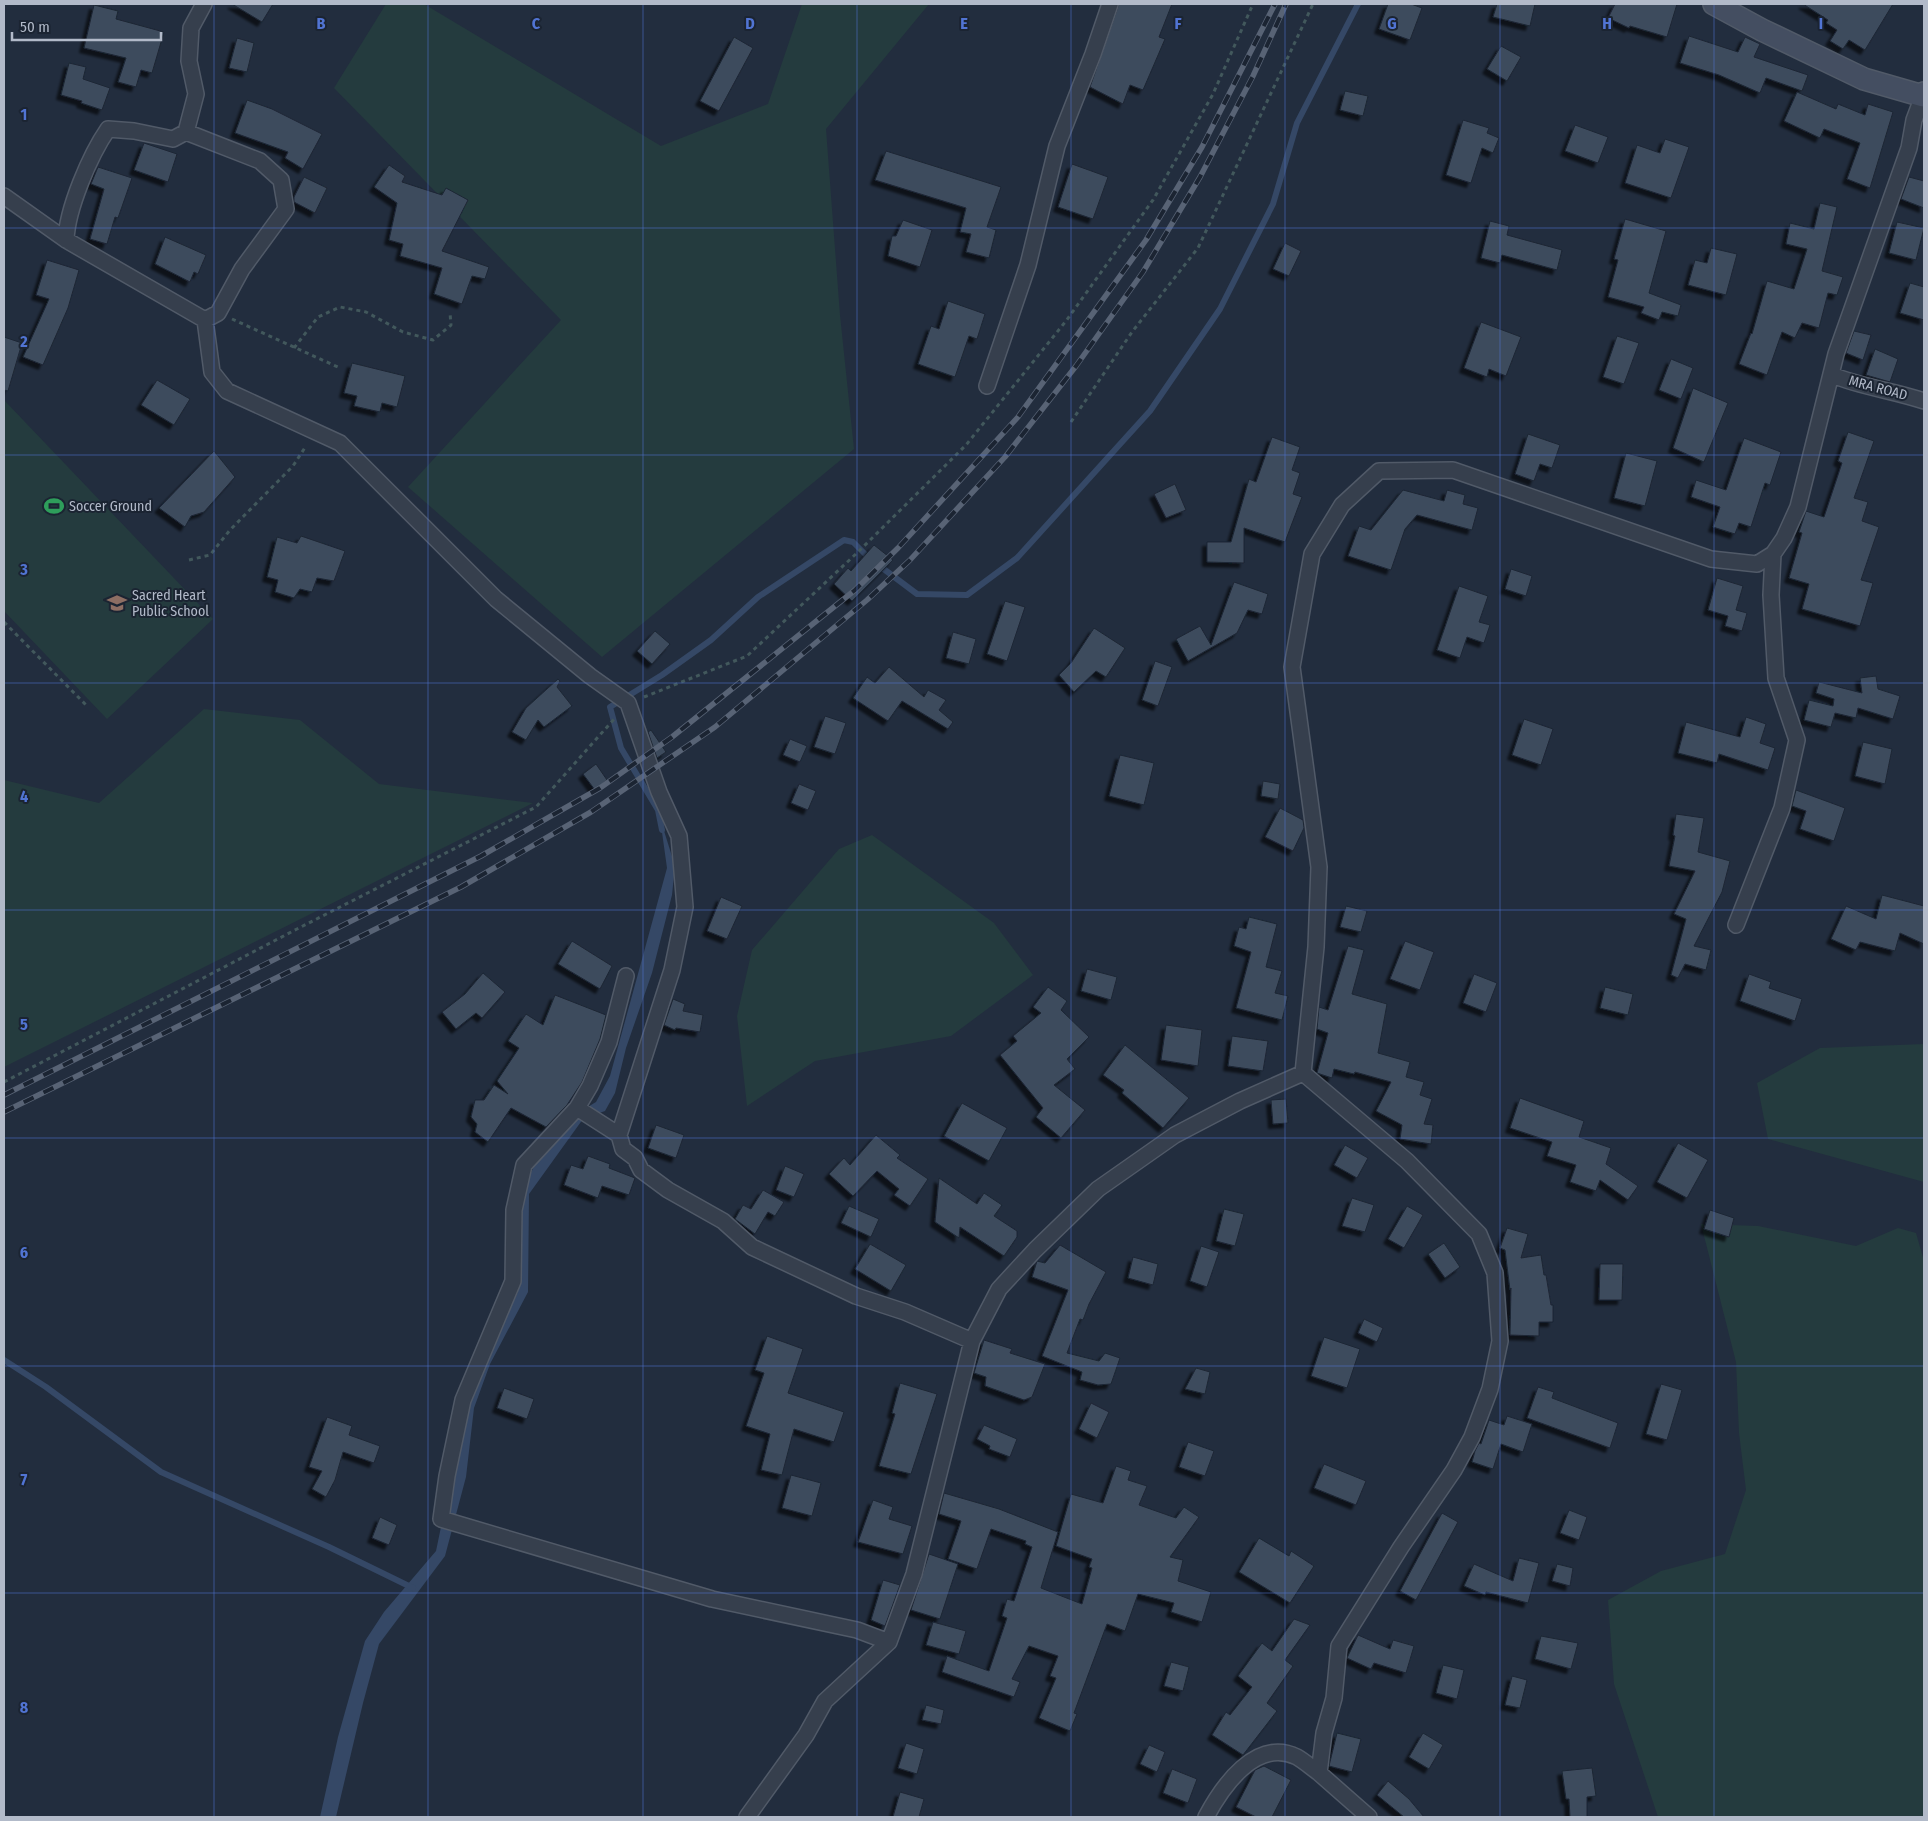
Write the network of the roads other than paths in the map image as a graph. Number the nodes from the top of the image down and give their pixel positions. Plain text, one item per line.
1 (204, 4) edge
2 (1110, 4) edge
3 (1714, 4) edge
4 (1924, 94) edge
5 (186, 132) junction
6 (4, 196) edge
7 (66, 240) junction
8 (211, 316) junction
9 (1832, 375) junction
10 (987, 386) dead end
11 (1924, 401) edge
12 (1773, 554) junction
13 (1736, 925) dead end
14 (626, 976) dead end
15 (1303, 1073) junction
16 (577, 1108) junction
17 (619, 1135) junction
18 (972, 1341) junction
19 (889, 1642) junction
20 (1319, 1773) junction
21 (747, 1817) edge
22 (1206, 1817) edge
23 (1369, 1817) edge

1 - 5 street
2 - 10 street
3 - 4 street
4 - 9 street
5 - 7 street
5 - 8 street
6 - 7 street
7 - 8 street
8 - 17 street
9 - 11 street, MRA ROAD
9 - 12 street
12 - 13 street
12 - 15 street
14 - 16 street
15 - 18 street
15 - 20 street
16 - 17 street
16 - 19 street
17 - 18 street
18 - 19 street
19 - 21 street
20 - 22 street
20 - 23 street

